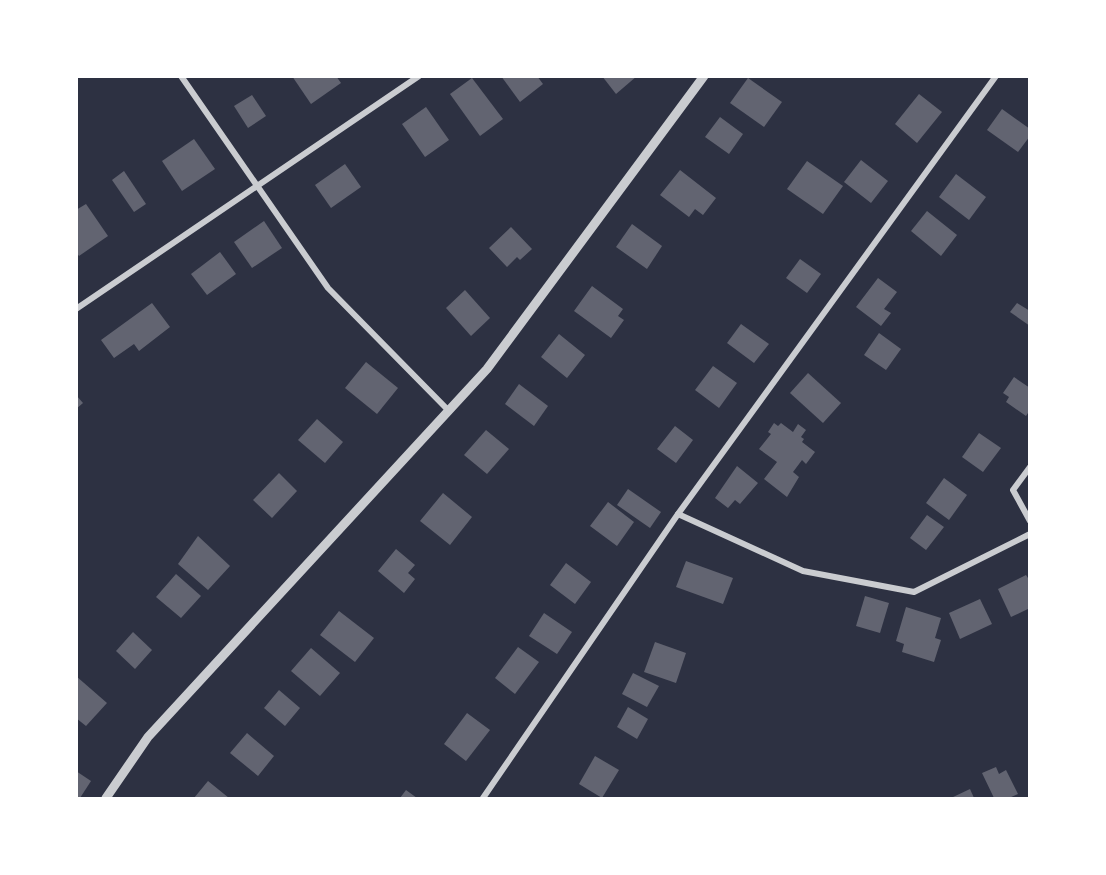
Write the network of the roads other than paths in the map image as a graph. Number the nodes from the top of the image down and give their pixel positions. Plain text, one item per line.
1 (181, 76) edge
2 (419, 76) edge
3 (704, 76) edge
4 (996, 76) edge
5 (257, 186) junction
6 (76, 309) edge
7 (450, 412) junction
8 (1029, 467) edge
9 (678, 514) junction
10 (1029, 521) edge
11 (1029, 534) edge
12 (106, 798) edge
13 (483, 798) edge

1 - 5 street
2 - 5 street
3 - 7 street
4 - 9 street
5 - 6 street
5 - 7 street
7 - 12 street
8 - 10 street
9 - 11 street
9 - 13 street

